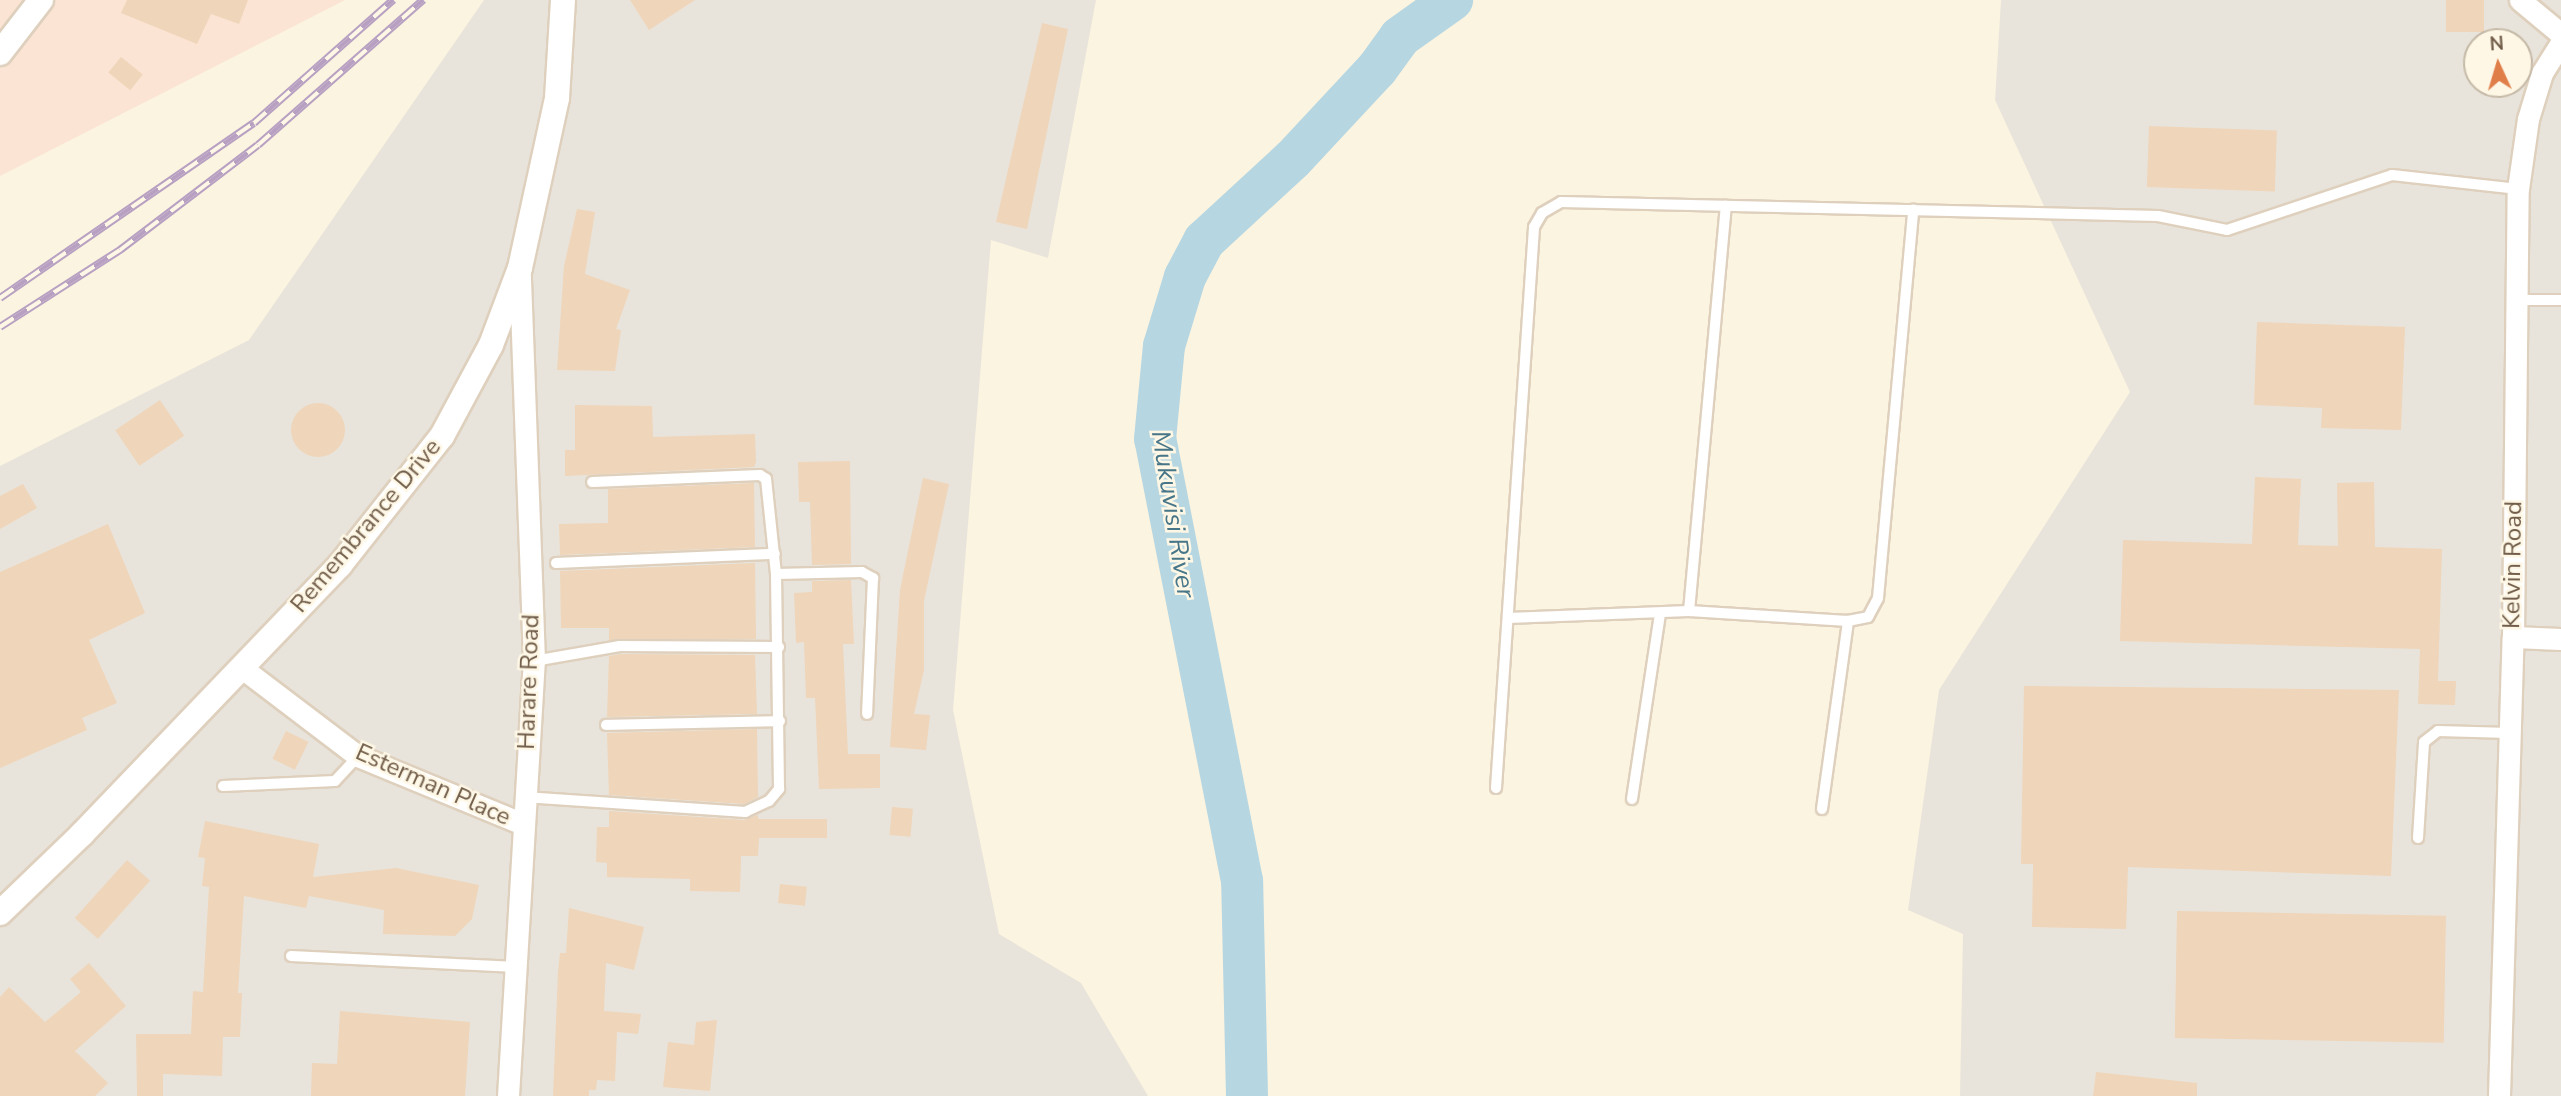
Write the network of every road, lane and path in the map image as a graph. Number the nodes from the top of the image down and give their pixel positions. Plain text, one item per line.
1 (41, 0) edge
2 (563, 0) edge
3 (2520, 0) edge
4 (2561, 34) edge
5 (2561, 43) edge
6 (0, 53) edge
7 (2518, 189) junction
8 (1726, 206) junction
9 (1913, 210) junction
10 (520, 268) junction
11 (2516, 300) junction
12 (2561, 300) edge
13 (592, 482) dead end
14 (775, 554) junction
15 (556, 563) dead end
16 (776, 574) junction
17 (1689, 611) junction
18 (1660, 612) junction
19 (1508, 618) junction
20 (1847, 621) junction
21 (2513, 637) junction
22 (2561, 639) edge
23 (779, 647) junction
24 (534, 662) junction
25 (242, 668) junction
26 (867, 714) dead end
27 (780, 721) junction
28 (606, 725) dead end
29 (2510, 733) junction
30 (358, 756) junction
31 (223, 786) dead end
32 (1496, 788) dead end
33 (524, 797) junction
34 (1632, 799) dead end
35 (1822, 810) dead end
36 (523, 824) junction
37 (2418, 838) dead end
38 (0, 913) edge
39 (291, 956) dead end
40 (517, 967) junction
41 (508, 1096) edge
42 (2499, 1096) edge

1 - 6 street
2 - 10 street, Remembrance Drive
3 - 4 street
5 - 7 street, Kelvin Road
7 - 9 lane
7 - 11 street, Kelvin Road
8 - 9 lane
8 - 17 lane
8 - 19 lane
9 - 20 lane
10 - 24 street, Harare Road
10 - 25 street, Remembrance Drive
11 - 12 lane
11 - 21 street, Kelvin Road
13 - 14 lane
14 - 15 lane
14 - 16 lane
16 - 23 lane
16 - 26 lane
17 - 18 lane
17 - 20 lane
18 - 19 lane
18 - 34 lane
19 - 32 lane
20 - 35 lane
21 - 22 street
21 - 29 street, Kelvin Road
23 - 24 lane
23 - 27 lane
24 - 33 street, Harare Road
25 - 30 street, Esterman Place
25 - 38 street, Remembrance Drive
27 - 28 lane
27 - 33 lane
29 - 37 lane
29 - 42 street, Kelvin Road
30 - 31 lane
30 - 36 street, Esterman Place
33 - 36 street, Harare Road
36 - 40 street, Harare Road
39 - 40 lane
40 - 41 street, Harare Road

